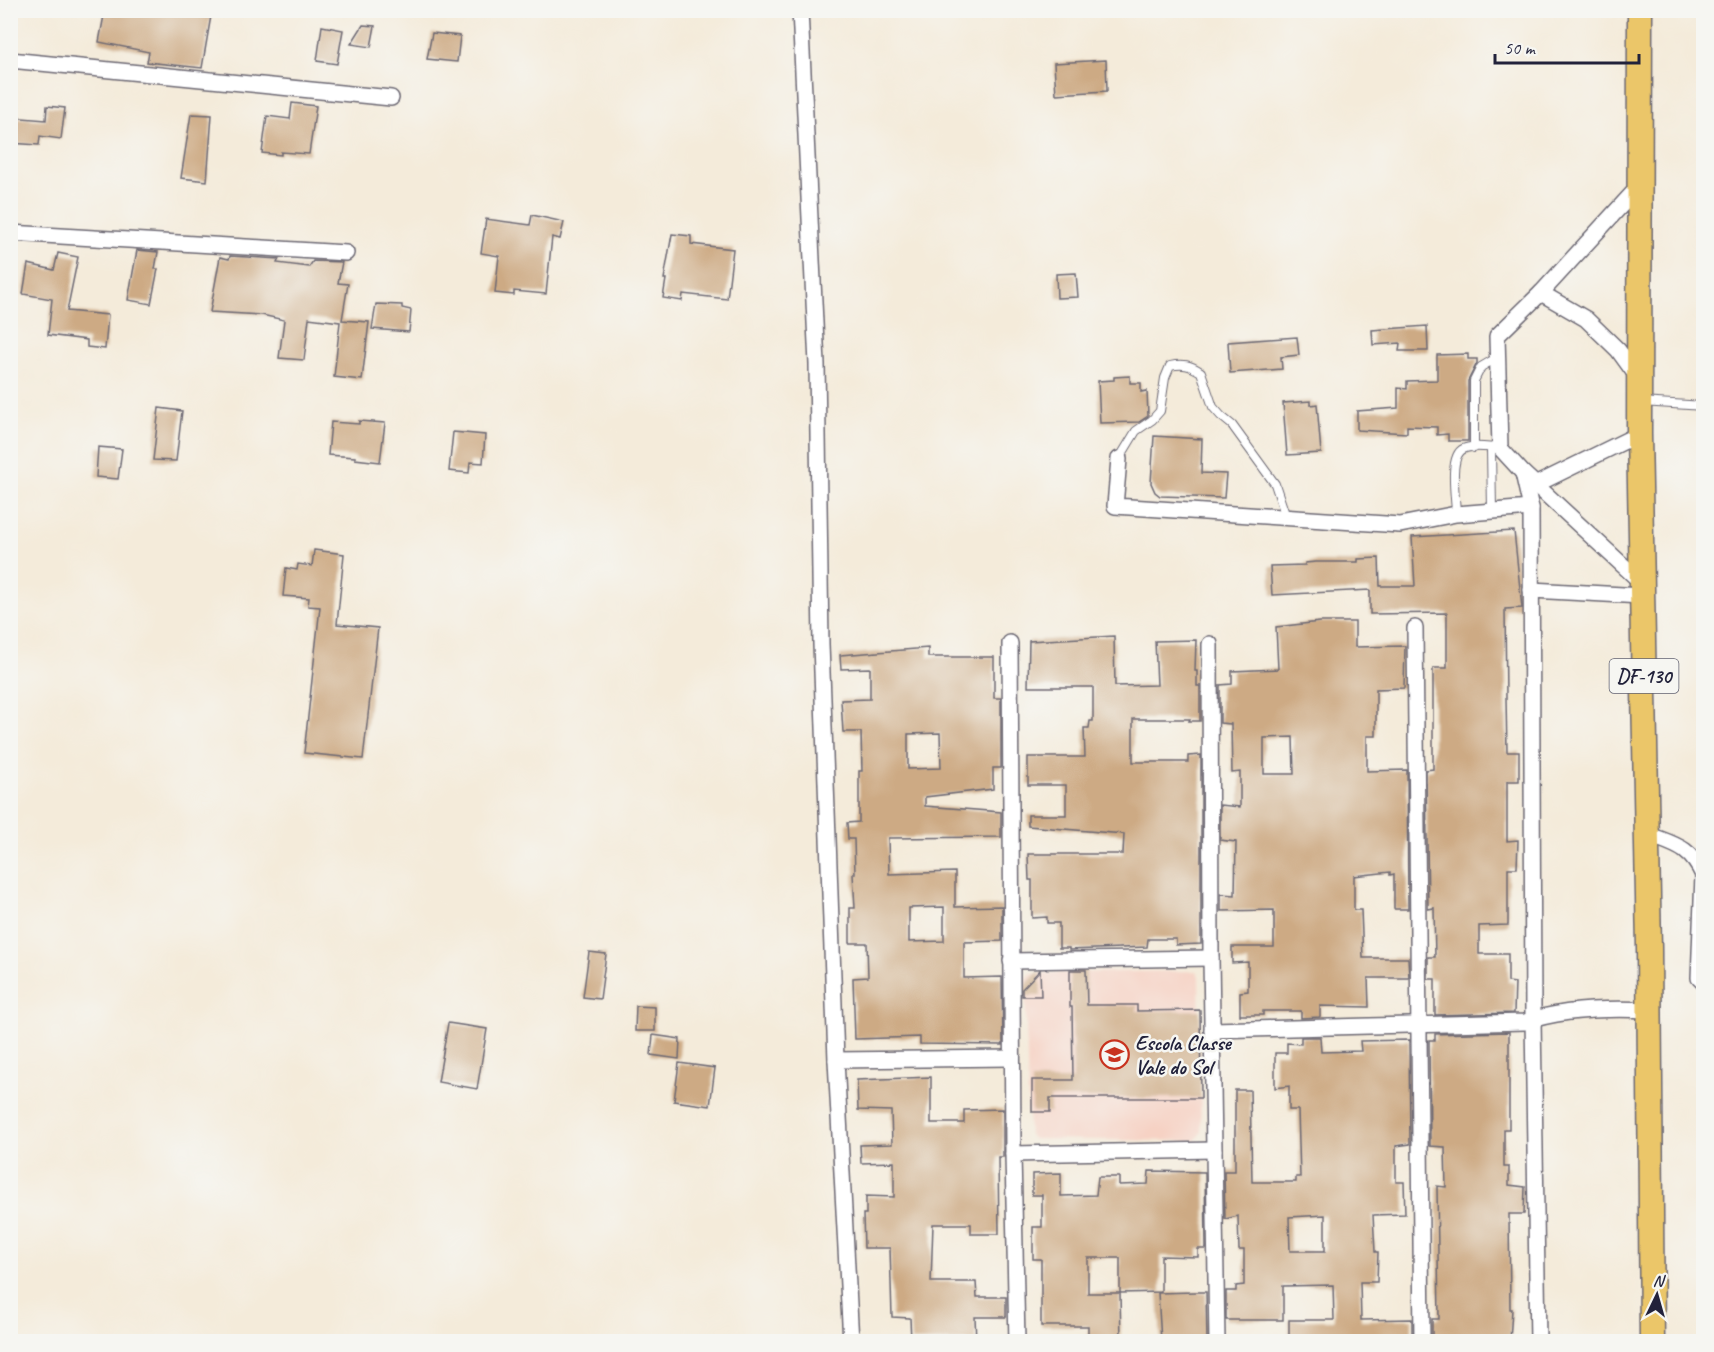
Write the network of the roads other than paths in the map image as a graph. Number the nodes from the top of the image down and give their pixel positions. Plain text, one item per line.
1 (800, 10) edge
2 (1640, 10) edge
3 (10, 60) edge
4 (391, 98) dead end
5 (1641, 184) junction
6 (10, 233) edge
7 (346, 253) dead end
8 (1541, 293) junction
9 (1498, 357) junction
10 (1639, 391) junction
11 (1704, 405) edge
12 (1639, 434) junction
13 (1474, 448) junction
14 (1495, 448) junction
15 (1119, 459) joint
16 (1523, 473) junction
17 (1537, 484) junction
18 (1531, 508) junction
19 (1492, 511) junction
20 (1456, 514) junction
21 (1286, 517) junction
22 (1642, 589) junction
23 (1531, 590) junction
24 (1415, 628) dead end
25 (1010, 643) dead end
26 (1210, 644) dead end
27 (1647, 834) junction
28 (1210, 958) junction
29 (1011, 961) junction
30 (1704, 983) edge
31 (1649, 1011) junction
32 (1533, 1019) junction
33 (1419, 1026) junction
34 (1212, 1030) junction
35 (1012, 1058) junction
36 (836, 1060) junction
37 (1214, 1150) junction
38 (1013, 1154) junction
39 (851, 1341) edge
40 (1017, 1341) edge
41 (1217, 1341) edge
42 (1422, 1341) edge
43 (1538, 1341) edge
44 (1652, 1341) edge

1 - 36 street
2 - 5 main road, DF-130
3 - 4 street
5 - 8 street
5 - 10 main road, DF-130
6 - 7 street
8 - 9 street
8 - 10 street
9 - 13 lane
9 - 14 street
10 - 11 lane
10 - 12 main road, DF-130
12 - 17 street
12 - 22 main road, DF-130
13 - 14 lane
13 - 20 lane
14 - 16 street
14 - 19 lane
15 - 21 street
15 - 21 lane
16 - 17 street
16 - 18 street
17 - 22 street
18 - 19 street
18 - 23 street
19 - 20 street
20 - 21 street
22 - 23 street
22 - 27 main road, DF-130
23 - 32 street
24 - 33 street
25 - 29 street
26 - 28 street
27 - 30 street
27 - 31 main road, DF-130
28 - 29 street
28 - 34 street
29 - 35 street
31 - 32 street
31 - 44 main road, DF-130
32 - 33 street
32 - 43 street
33 - 34 street
33 - 42 street
34 - 37 street
35 - 36 street
35 - 38 street
36 - 39 street
37 - 38 street
37 - 41 street
38 - 40 street

